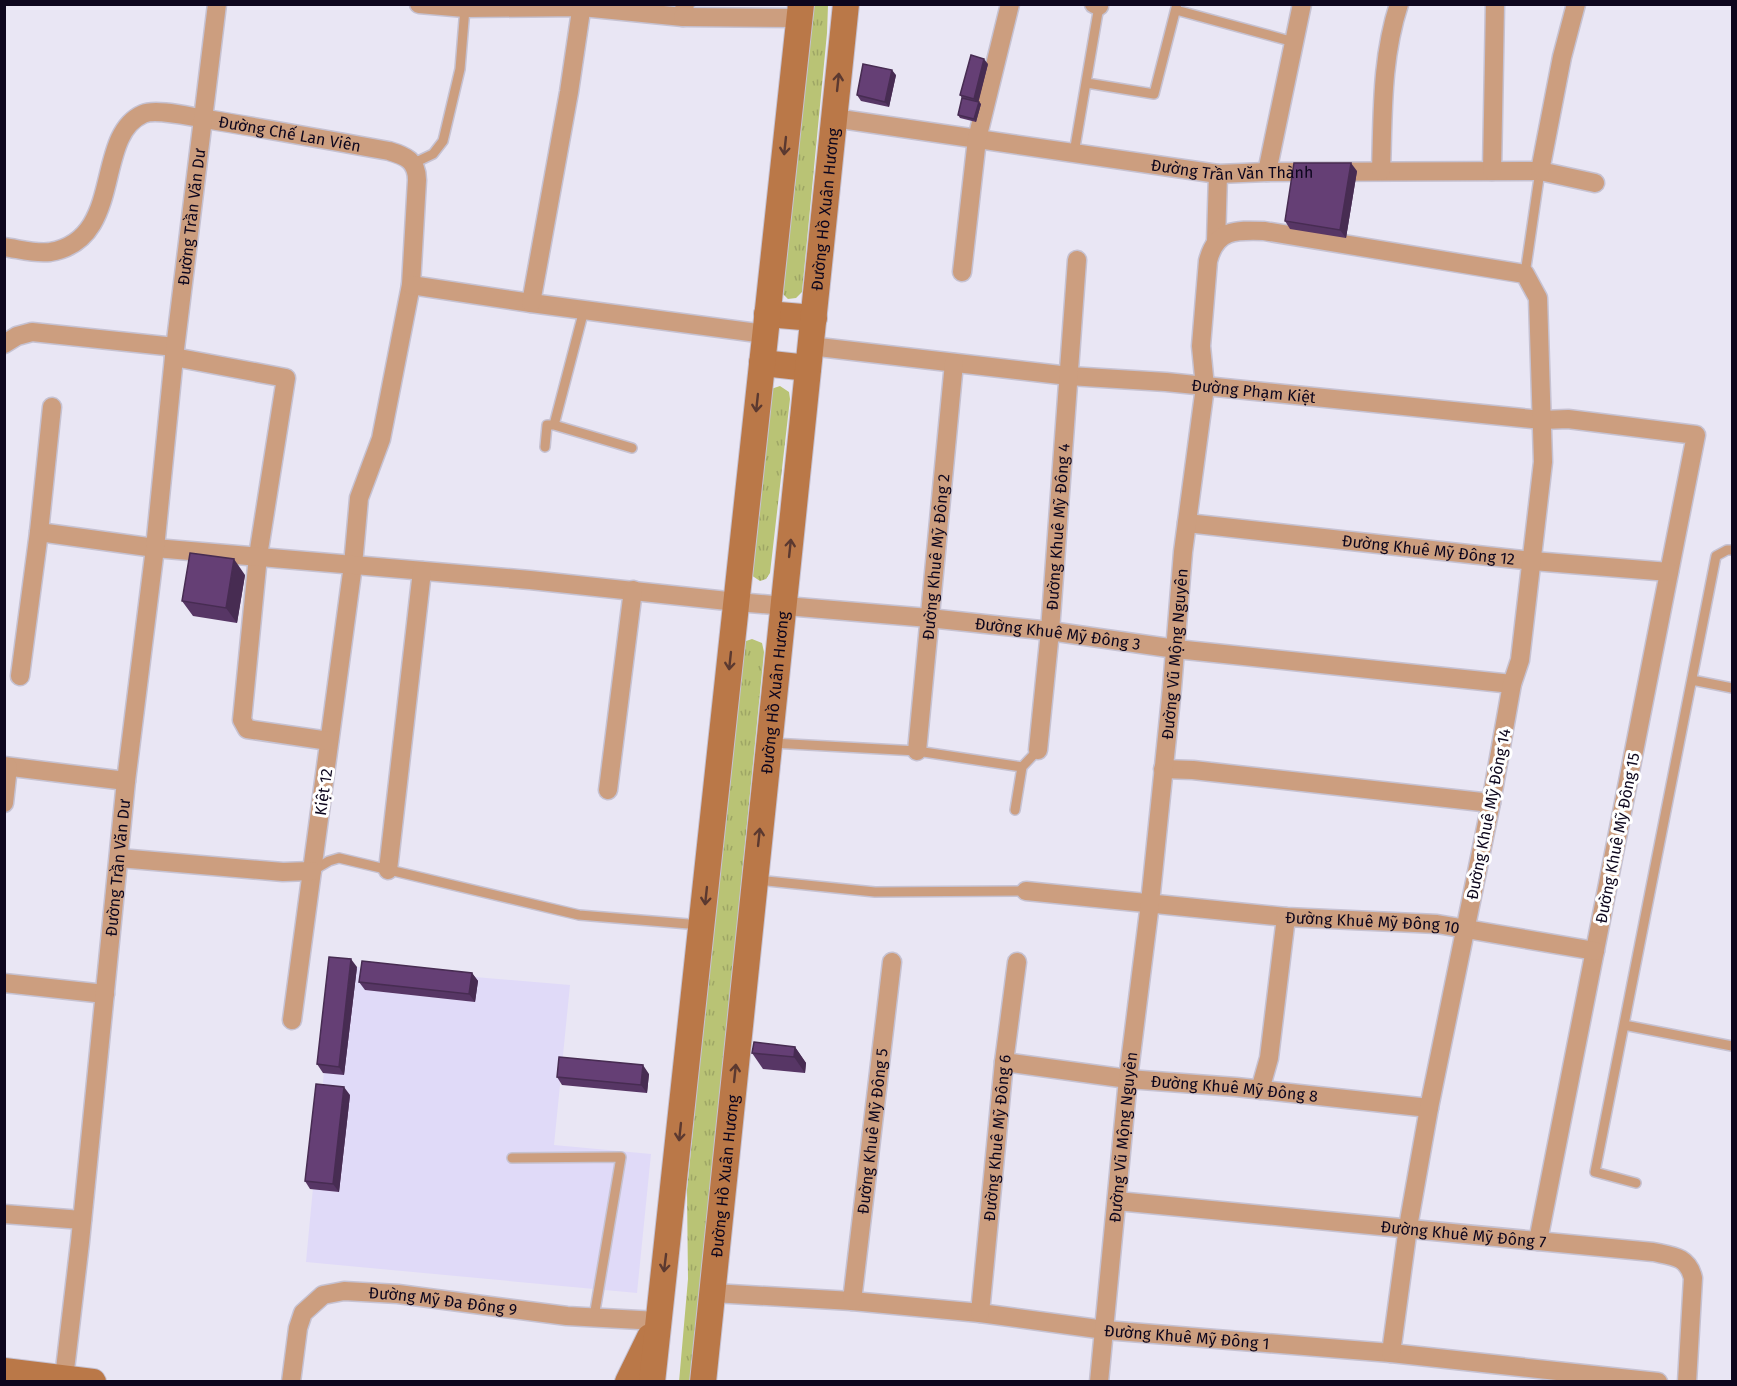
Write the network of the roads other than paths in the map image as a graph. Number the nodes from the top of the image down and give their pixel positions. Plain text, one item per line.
1 (217, 4) edge
2 (419, 4) edge
3 (846, 4) edge
4 (1010, 4) edge
5 (1302, 4) edge
6 (1399, 4) edge
7 (1495, 4) edge
8 (1576, 4) edge
9 (484, 5) edge
10 (1097, 5) edge
11 (582, 6) edge
12 (1177, 7) edge
13 (465, 8) junction
14 (684, 11) edge
15 (800, 11) edge
16 (1294, 42) junction
17 (1087, 83) junction
18 (834, 118) junction
19 (203, 119) junction
20 (977, 139) junction
21 (1074, 153) junction
22 (414, 163) junction
23 (1381, 171) junction
24 (1492, 171) junction
25 (1540, 171) junction
26 (1267, 172) junction
27 (1218, 174) junction
28 (1595, 183) dead end
29 (1216, 242) junction
30 (4, 247) edge
31 (1077, 260) dead end
32 (962, 272) dead end
33 (1525, 274) junction
34 (411, 285) junction
35 (531, 303) junction
36 (584, 310) junction
37 (813, 318) junction
38 (766, 324) junction
39 (4, 344) edge
40 (175, 352) junction
41 (809, 357) junction
42 (762, 363) junction
43 (954, 363) junction
44 (1069, 376) junction
45 (1205, 387) junction
46 (52, 407) dead end
47 (1542, 420) junction
48 (554, 425) junction
49 (1696, 435) joint
50 (545, 447) dead end
51 (632, 448) dead end
52 (1187, 523) junction
53 (39, 532) junction
54 (155, 548) junction
55 (1732, 550) edge
56 (258, 556) junction
57 (1533, 561) junction
58 (353, 565) junction
59 (422, 571) junction
60 (1669, 572) junction
61 (633, 590) junction
62 (737, 603) junction
63 (784, 606) junction
64 (929, 618) junction
65 (1050, 630) junction
66 (1176, 649) junction
67 (20, 676) dead end
68 (1692, 680) junction
69 (1512, 684) junction
70 (1732, 688) edge
71 (329, 741) junction
72 (770, 743) junction
73 (1038, 750) joint
74 (917, 751) junction
75 (6, 767) edge
76 (1022, 767) junction
77 (1163, 769) junction
78 (126, 781) junction
79 (608, 790) dead end
80 (4, 803) edge
81 (1491, 803) junction
82 (1015, 810) dead end
83 (119, 858) junction
84 (388, 870) junction
85 (312, 871) junction
86 (755, 880) junction
87 (1026, 891) joint
88 (1150, 903) junction
89 (1286, 917) junction
90 (702, 926) junction
91 (1467, 927) junction
92 (1594, 951) junction
93 (892, 962) dead end
94 (1017, 962) dead end
95 (4, 983) edge
96 (105, 994) junction
97 (292, 1020) dead end
98 (1624, 1025) junction
99 (1732, 1046) edge
100 (1004, 1062) junction
101 (1128, 1078) junction
102 (1260, 1090) junction
103 (1429, 1108) junction
104 (512, 1158) dead end
105 (1636, 1183) dead end
106 (1117, 1201) junction
107 (4, 1214) edge
108 (82, 1220) junction
109 (1408, 1227) junction
110 (1538, 1240) junction
111 (714, 1293) junction
112 (852, 1301) junction
113 (980, 1313) junction
114 (594, 1317) junction
115 (658, 1320) junction
116 (1105, 1330) junction
117 (709, 1340) junction
118 (1391, 1353) junction
119 (4, 1371) edge
120 (64, 1378) junction
121 (93, 1382) edge
122 (291, 1382) edge
123 (628, 1382) edge
124 (652, 1382) edge
125 (703, 1382) edge
126 (721, 1382) edge
127 (1099, 1382) edge
128 (1658, 1382) edge
129 (1687, 1382) edge

1 - 19 street, Đường Trần Văn Dư
2 - 13 street
18 -> 3 main road, Đường Hồ Xuân Hương
4 - 20 street
5 - 16 street
6 - 23 street
7 - 24 street
8 - 25 street
9 - 11 street
9 - 13 street
10 - 17 lane
11 - 14 street
11 - 35 street
12 - 16 lane
12 - 17 lane
13 - 22 lane
14 - 15 street
15 -> 38 main road
16 - 26 street
17 - 21 lane
18 - 20 street, Đường Trần Văn Thành
18 - 37 main road, Đường Hồ Xuân Hương
19 - 22 street, Đường Chế Lan Viên
19 - 30 street, Đường Chế Lan Viên
19 - 40 street, Đường Trần Văn Dư
20 - 21 street, Đường Trần Văn Thành
20 - 32 street
21 - 27 street, Đường Trần Văn Thành
22 - 34 street
23 - 24 street, Đường Trần Văn Thành
23 - 26 street, Đường Trần Văn Thành
24 - 25 street, Đường Trần Văn Thành
25 - 28 street, Đường Trần Văn Thành
25 - 33 lane
26 - 27 street, Đường Trần Văn Thành
27 - 29 street, Đường Vũ Mộng Nguyên
29 - 33 street
29 - 45 street, Đường Vũ Mộng Nguyên
31 - 44 street, Đường Khuê Mỹ Đông 4
33 - 47 street, Đường Khuê Mỹ Đông 14
34 - 35 street
34 - 58 street, Kiệt 12
35 - 36 street
36 - 38 street
36 - 48 lane
37 - 38 main road
37 - 41 main road, Đường Hồ Xuân Hương
38 - 42 main road
39 - 40 street
40 - 54 street, Đường Trần Văn Dư
40 - 56 street
41 - 42 main road
41 - 43 street, Đường Phạm Kiệt
63 -> 41 main road, Đường Hồ Xuân Hương
42 -> 62 main road
43 - 44 street, Đường Phạm Kiệt
43 - 64 street, Đường Khuê Mỹ Đông 2
44 - 45 street, Đường Phạm Kiệt
44 - 65 street, Đường Khuê Mỹ Đông 4
45 - 47 street, Đường Phạm Kiệt
45 - 52 street, Đường Vũ Mộng Nguyên
46 - 53 street
47 - 49 street, Đường Phạm Kiệt
47 - 57 street, Đường Khuê Mỹ Đông 14
48 - 50 lane
48 - 51 lane
49 - 60 street, Đường Khuê Mỹ Đông 15
52 - 57 street, Đường Khuê Mỹ Đông 12
52 - 66 street, Đường Vũ Mộng Nguyên
53 - 54 street, Đường Khuê Mỹ Đông 3
53 - 67 street
54 - 56 street, Đường Khuê Mỹ Đông 3
54 - 78 street, Đường Trần Văn Dư
55 - 68 lane
56 - 58 street, Đường Khuê Mỹ Đông 3
56 - 71 street
57 - 60 street, Đường Khuê Mỹ Đông 12
57 - 69 street, Đường Khuê Mỹ Đông 14
58 - 59 street, Đường Khuê Mỹ Đông 3
58 - 71 street, Kiệt 12
59 - 61 street, Đường Khuê Mỹ Đông 3
59 - 84 street
60 - 92 street, Đường Khuê Mỹ Đông 15
61 - 62 street, Đường Khuê Mỹ Đông 3
61 - 79 street
62 - 63 street, Đường Khuê Mỹ Đông 3
62 -> 90 main road
63 - 64 street, Đường Khuê Mỹ Đông 3
63 - 72 main road, Đường Hồ Xuân Hương
64 - 65 street, Đường Khuê Mỹ Đông 3
64 - 74 street, Đường Khuê Mỹ Đông 2
65 - 66 street, Đường Khuê Mỹ Đông 3
65 - 73 street, Đường Khuê Mỹ Đông 4
66 - 69 street, Đường Khuê Mỹ Đông 3
66 - 77 street, Đường Vũ Mộng Nguyên
68 - 70 lane
68 - 98 lane
69 - 81 street, Đường Khuê Mỹ Đông 14
71 - 85 street, Kiệt 12
72 - 74 lane
86 -> 72 main road, Đường Hồ Xuân Hương
73 - 76 lane
74 - 76 lane
75 - 78 street
75 - 80 street
76 - 82 lane
77 - 81 street
77 - 88 street, Đường Vũ Mộng Nguyên
78 - 83 street, Đường Trần Văn Dư
81 - 91 street, Đường Khuê Mỹ Đông 14
83 - 85 street
83 - 96 street, Đường Trần Văn Dư
84 - 85 lane
84 - 90 lane
85 - 97 street, Kiệt 12
86 - 87 lane
111 -> 86 main road, Đường Hồ Xuân Hương
87 - 88 street, Đường Khuê Mỹ Đông 10
88 - 89 street, Đường Khuê Mỹ Đông 10
88 - 101 street, Đường Vũ Mộng Nguyên
89 - 91 street, Đường Khuê Mỹ Đông 10
89 - 102 street
90 -> 115 main road
91 - 92 street, Đường Khuê Mỹ Đông 10
91 - 103 street, Đường Khuê Mỹ Đông 14
92 - 110 street, Đường Khuê Mỹ Đông 15
93 - 112 street, Đường Khuê Mỹ Đông 5
94 - 100 street, Đường Khuê Mỹ Đông 6
95 - 96 street
96 - 108 street, Đường Trần Văn Dư
98 - 99 lane
98 - 105 lane
100 - 101 street, Đường Khuê Mỹ Đông 8
100 - 113 street, Đường Khuê Mỹ Đông 6
101 - 102 street, Đường Khuê Mỹ Đông 8
101 - 106 street, Đường Vũ Mộng Nguyên
102 - 103 street, Đường Khuê Mỹ Đông 8
103 - 109 street, Đường Khuê Mỹ Đông 14
104 - 114 lane
106 - 109 street, Đường Khuê Mỹ Đông 7
106 - 116 street, Đường Vũ Mộng Nguyên
107 - 108 street
108 - 120 street, Đường Trần Văn Dư
109 - 110 street, Đường Khuê Mỹ Đông 7
109 - 118 street, Đường Khuê Mỹ Đông 14
110 - 129 street, Đường Khuê Mỹ Đông 7
111 - 112 street, Đường Khuê Mỹ Đông 1
111 - 117 main road, Đường Hồ Xuân Hương
112 - 113 street, Đường Khuê Mỹ Đông 1
113 - 116 street, Đường Khuê Mỹ Đông 1
114 - 115 street, Đường Mỹ Đa Đông 9
114 - 122 street, Đường Mỹ Đa Đông 9
115 - 123 main road
115 - 124 main road
116 - 118 street, Đường Khuê Mỹ Đông 1
116 - 127 street, Đường Vũ Mộng Nguyên
117 - 125 main road, Đường Hồ Xuân Hương
117 - 126 main road
118 - 128 street, Đường Khuê Mỹ Đông 1
119 - 120 main road
120 - 121 main road

